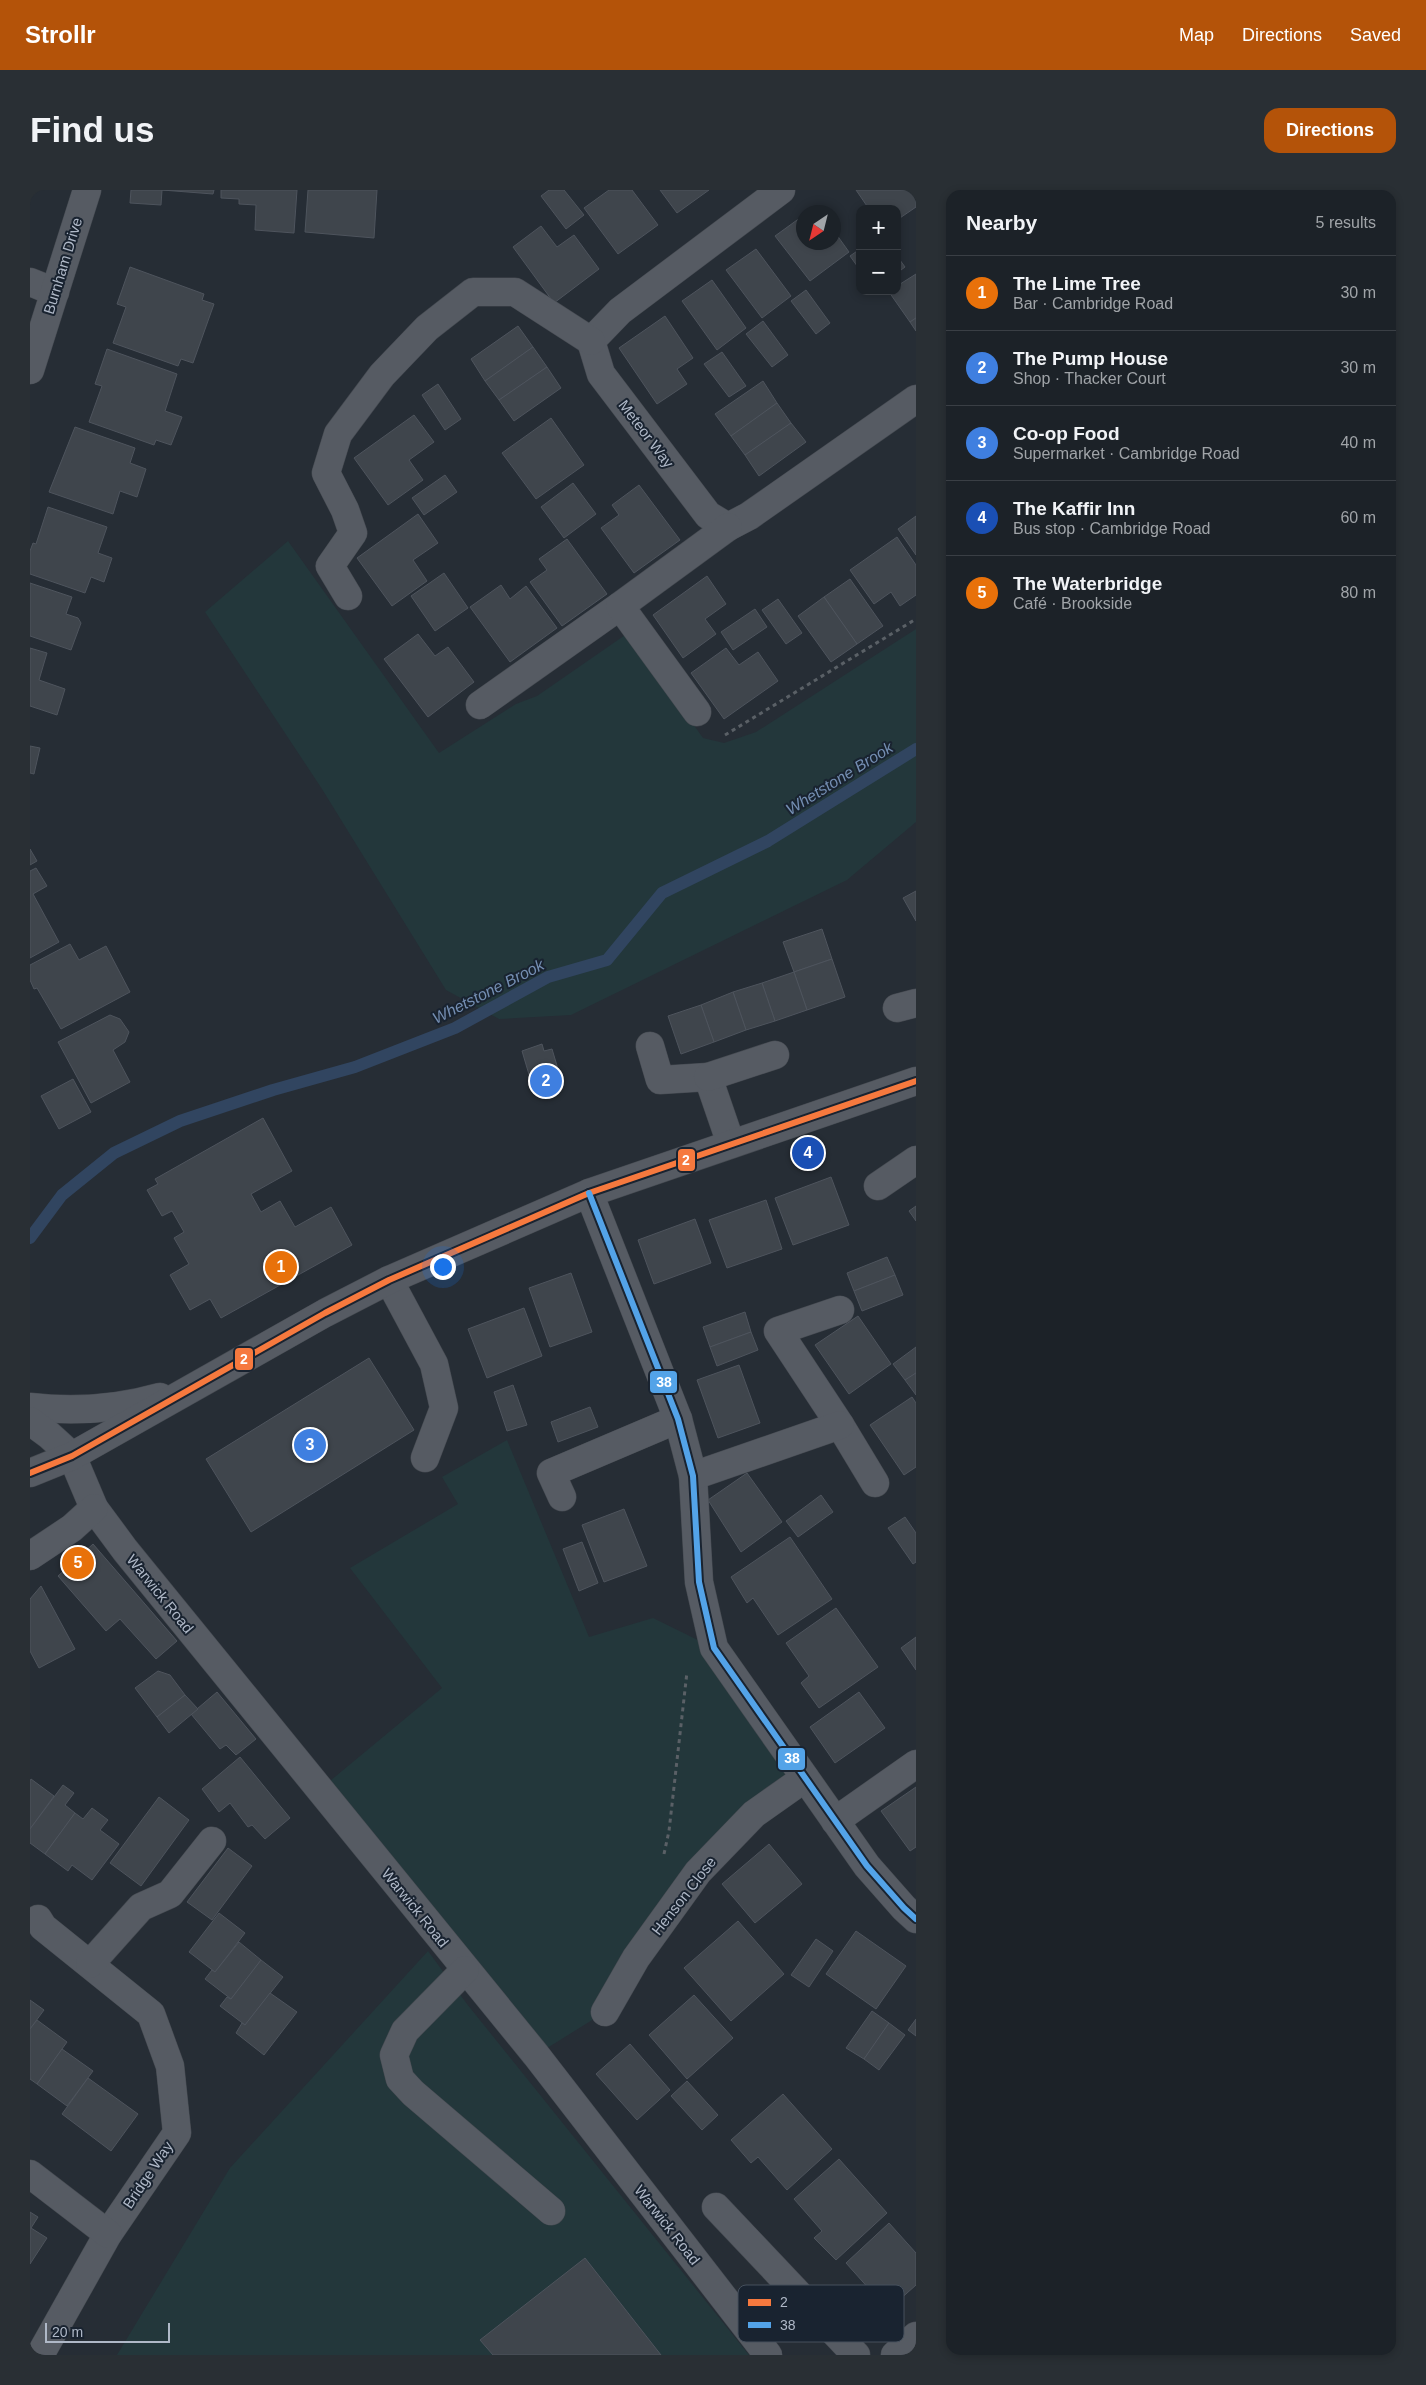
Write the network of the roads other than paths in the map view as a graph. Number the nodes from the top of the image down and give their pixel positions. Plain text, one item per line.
1 (87, 190) edge
2 (781, 190) edge
3 (30, 282) edge
4 (55, 292) junction
5 (591, 341) junction
6 (30, 370) edge
7 (916, 400) edge
8 (728, 527) junction
9 (348, 596) dead end
10 (620, 606) junction
11 (480, 705) dead end
12 (696, 712) dead end
13 (650, 1046) dead end
14 (775, 1055) dead end
15 (708, 1076) junction
16 (916, 1081) edge
17 (731, 1144) junction
18 (916, 1160) edge
19 (878, 1186) dead end
20 (589, 1194) junction
21 (389, 1280) junction
22 (840, 1310) dead end
23 (198, 1387) junction
24 (30, 1407) edge
25 (678, 1419) junction
26 (30, 1421) edge
27 (840, 1425) junction
28 (72, 1456) junction
29 (425, 1458) dead end
30 (30, 1473) edge
31 (693, 1476) junction
32 (875, 1483) dead end
33 (562, 1497) dead end
34 (94, 1508) junction
35 (30, 1556) edge
36 (916, 1764) edge
37 (805, 1778) junction
38 (836, 1821) junction
39 (212, 1840) dead end
40 (38, 1919) dead end
41 (916, 1919) edge
42 (90, 1964) junction
43 (465, 1970) junction
44 (605, 2012) dead end
45 (30, 2174) edge
46 (716, 2207) dead end
47 (551, 2212) dead end
48 (108, 2234) junction
49 (790, 2285) edge
50 (738, 2316) edge
51 (916, 2336) edge
52 (758, 2342) edge
53 (844, 2342) edge
54 (40, 2355) edge
55 (768, 2355) edge
56 (856, 2355) edge
57 (895, 2355) edge

1 - 4 street, Burnham Drive
2 - 5 street
3 - 4 street
4 - 6 street, Burnham Drive
5 - 8 street, Meteor Way
5 - 9 street
7 - 8 street
8 - 10 street
10 - 11 street
10 - 12 street
13 - 15 street
14 - 15 street
15 - 17 street
16 - 17 street
17 - 20 street
18 - 19 street
20 - 21 street
20 - 25 street
21 - 23 street
21 - 29 street
22 - 27 street
23 - 24 street
23 - 28 street
25 - 31 street
25 - 33 street
26 - 28 street
27 - 31 street
27 - 32 street
28 - 30 street
28 - 34 street, Warwick Road
31 - 37 street
34 - 35 street
34 - 43 street, Warwick Road
36 - 38 street
37 - 38 street
37 - 44 street, Henson Close
38 - 41 street
39 - 42 street
40 - 42 street, Bridge Way
42 - 48 street, Bridge Way
43 - 47 street
43 - 50 street, Warwick Road
45 - 48 street
46 - 49 street
48 - 54 street, Bridge Way
51 - 57 street
52 - 55 street, Warwick Road
53 - 56 street

